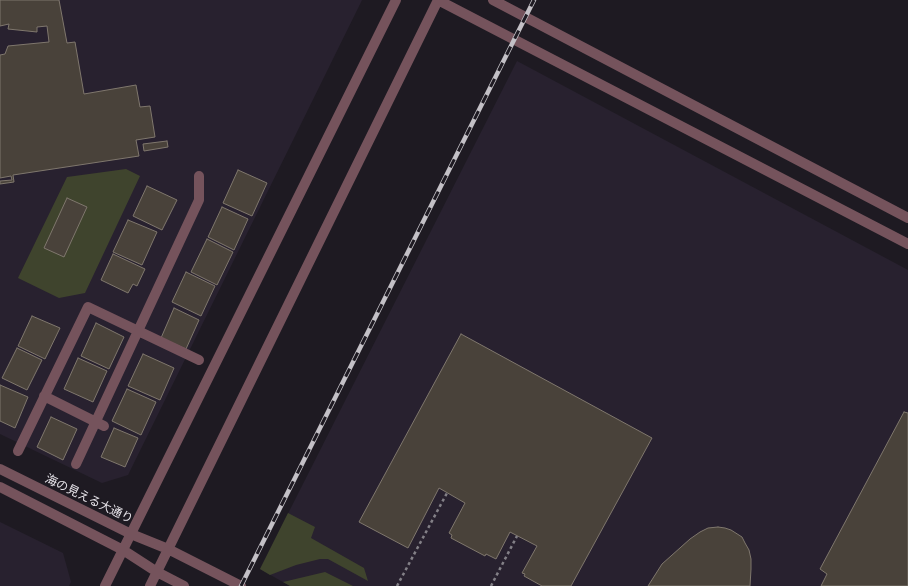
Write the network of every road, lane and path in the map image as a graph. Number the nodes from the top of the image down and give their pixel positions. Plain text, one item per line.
1 (396, 0) edge
2 (438, 0) edge
3 (493, 0) edge
4 (199, 176) dead end
5 (908, 218) edge
6 (908, 244) edge
7 (138, 330) junction
8 (199, 360) dead end
9 (44, 396) junction
10 (99, 424) junction
11 (18, 451) dead end
12 (76, 464) dead end
13 (0, 469) edge
14 (0, 487) edge
15 (447, 493) dead end
16 (130, 534) junction
17 (517, 536) dead end
18 (168, 549) junction
19 (123, 550) junction
20 (157, 572) junction
21 (105, 586) edge
22 (150, 586) edge
23 (184, 586) edge
24 (241, 586) edge
25 (398, 586) edge
26 (490, 586) edge

1 - 16 street
2 - 6 street
2 - 18 street
3 - 5 street
4 - 7 street
7 - 8 street
7 - 9 street
7 - 10 street
9 - 10 street
9 - 11 street
10 - 12 street
13 - 16 street, 海の見える大通り
14 - 19 street
15 - 25 path
16 - 18 street, 海の見える大通り
16 - 19 street
17 - 26 path
18 - 20 street
18 - 24 street, 海の見える大通り
19 - 20 street
19 - 21 street
20 - 22 street
20 - 23 street

